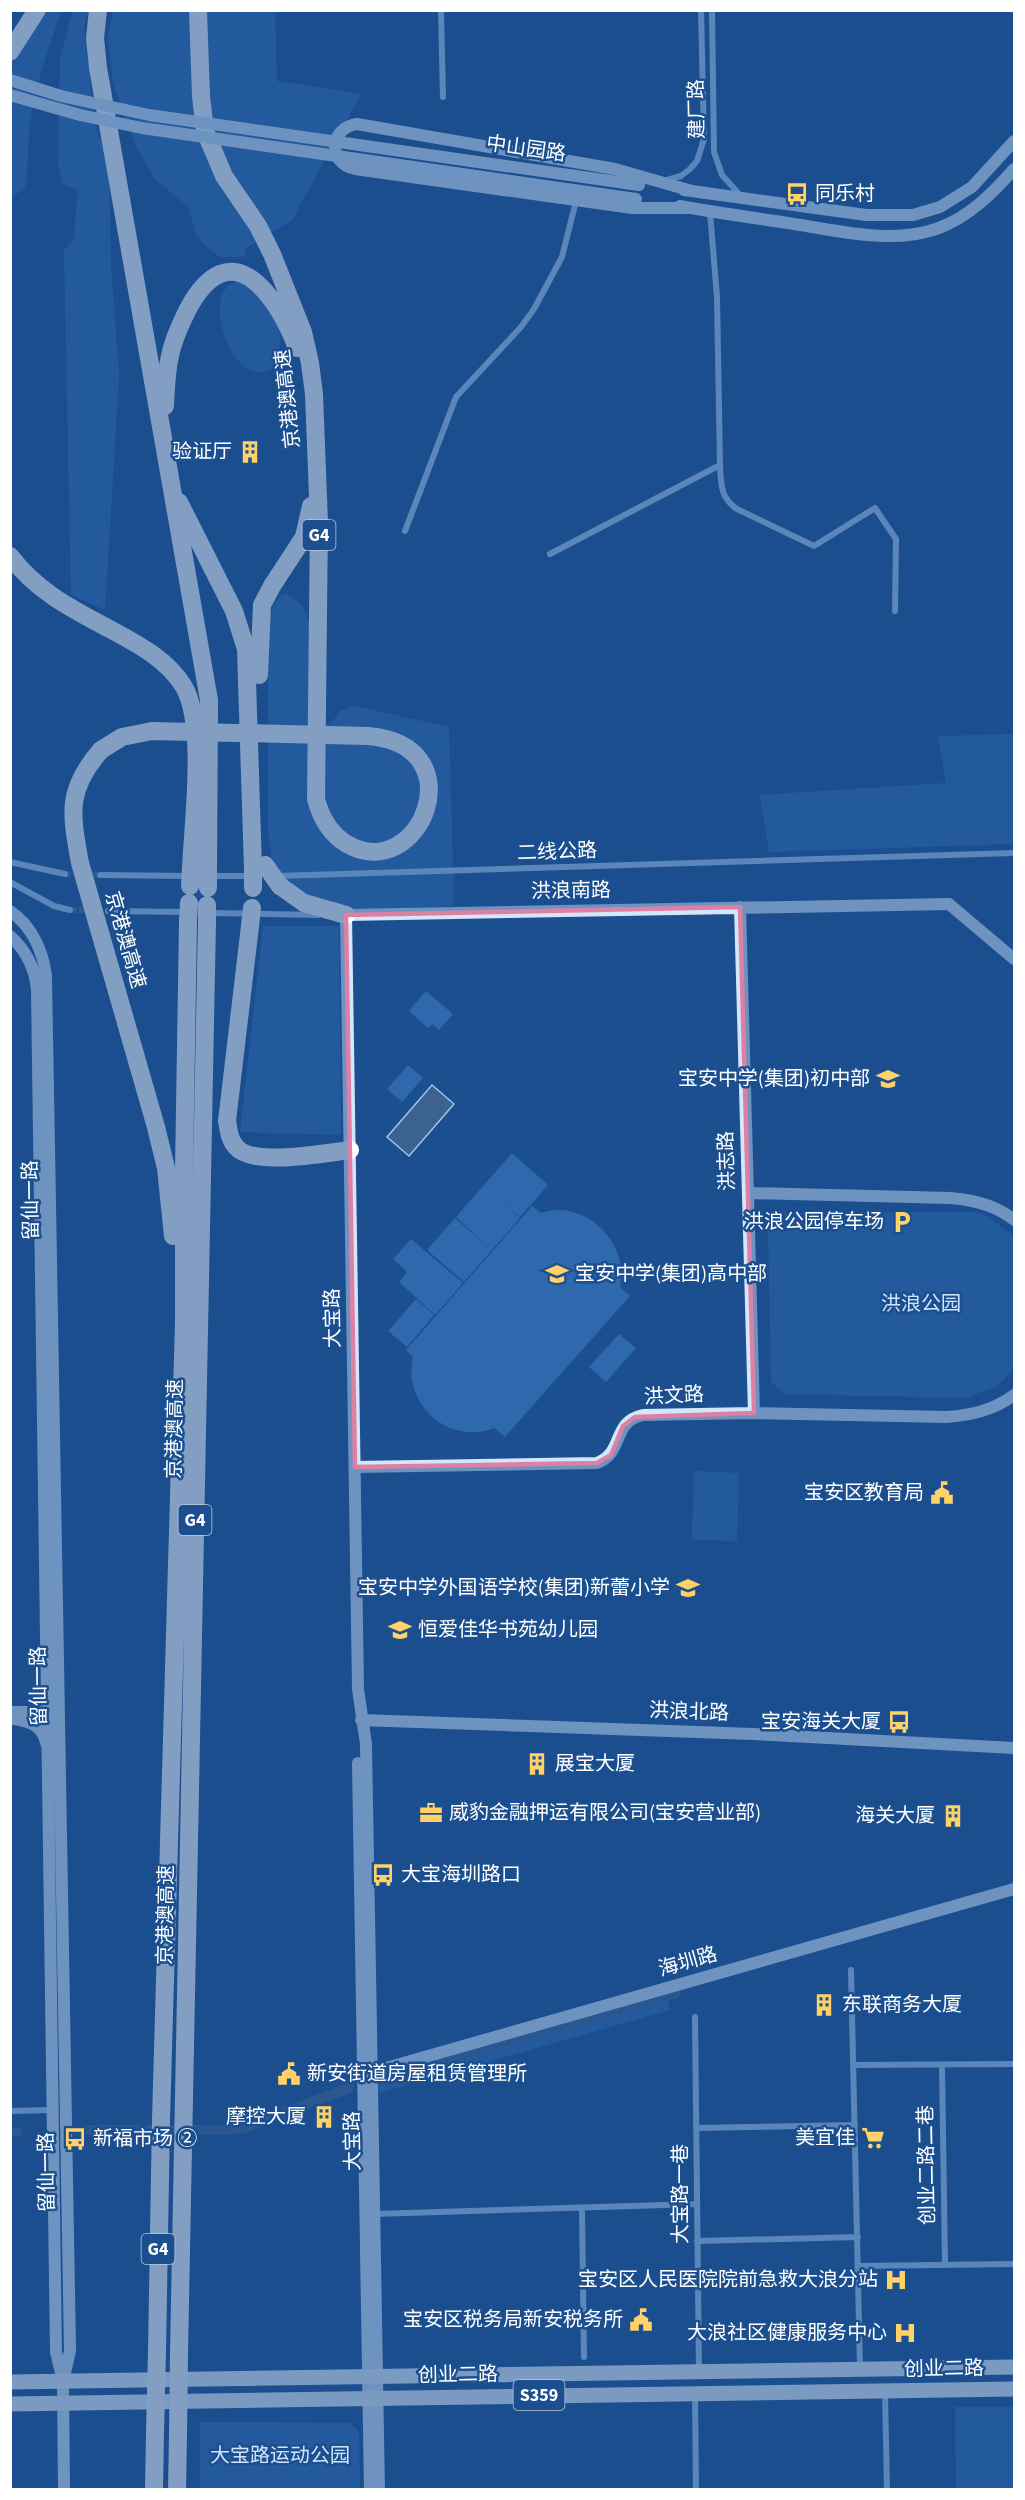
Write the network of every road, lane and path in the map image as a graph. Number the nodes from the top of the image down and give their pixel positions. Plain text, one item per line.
1 (198, 10) edge
2 (441, 10) edge
3 (701, 10) edge
4 (712, 10) edge
5 (37, 11) edge
6 (97, 13) edge
7 (10, 52) edge
8 (10, 80) edge
9 (10, 95) edge
10 (443, 97) dead end
11 (1014, 141) edge
12 (1014, 169) edge
13 (659, 181) junction
14 (692, 190) junction
15 (743, 197) junction
16 (576, 201) junction
17 (688, 208) junction
18 (710, 211) junction
19 (166, 459) junction
20 (720, 465) junction
21 (318, 477) junction
22 (169, 480) junction
23 (309, 516) junction
24 (405, 531) dead end
25 (550, 554) dead end
26 (10, 556) edge
27 (895, 611) dead end
28 (1014, 853) edge
29 (10, 862) edge
30 (259, 867) junction
31 (199, 868) junction
32 (65, 874) tunnel mouth
33 (100, 875) tunnel mouth
34 (10, 882) edge
35 (198, 906) junction
36 (740, 907) junction
37 (70, 909) tunnel mouth
38 (10, 911) edge
39 (108, 911) dead end
40 (346, 915) junction
41 (10, 936) edge
42 (1014, 959) edge
43 (42, 990) junction
44 (350, 1150) junction
45 (748, 1193) junction
46 (1014, 1220) edge
47 (182, 1388) junction
48 (1013, 1399) edge
49 (754, 1413) junction
50 (355, 1467) junction
51 (51, 1715) junction
52 (12, 1717) edge
53 (362, 1720) junction
54 (1014, 1748) edge
55 (48, 1751) junction
56 (1014, 1889) edge
57 (851, 1970) dead end
58 (695, 2017) dead end
59 (1014, 2064) edge
60 (942, 2065) junction
61 (854, 2066) junction
62 (372, 2072) junction
63 (53, 2110) junction
64 (10, 2111) edge
65 (855, 2125) junction
66 (697, 2128) junction
67 (697, 2204) junction
68 (582, 2208) junction
69 (370, 2214) junction
70 (858, 2237) junction
71 (698, 2241) junction
72 (1014, 2264) edge
73 (945, 2265) junction
74 (858, 2266) junction
75 (584, 2357) dead end
76 (1014, 2360) edge
77 (1014, 2367) edge
78 (997, 2368) junction
79 (860, 2369) junction
80 (699, 2371) junction
81 (373, 2375) junction
82 (63, 2381) junction
83 (10, 2382) edge
84 (885, 2390) junction
85 (1010, 2391) edge
86 (695, 2393) junction
87 (373, 2397) junction
88 (10, 2404) edge
89 (63, 2404) junction
90 (64, 2490) edge
91 (154, 2490) edge
92 (177, 2490) edge
93 (370, 2490) edge
94 (379, 2490) edge
95 (696, 2490) edge
96 (887, 2490) edge

1 - 21 highway, 京港澳高速 / G4
2 - 10 street
3 - 13 street, 建厂路
4 - 15 street, 建厂路
5 - 7 highway
6 - 19 highway, G4
8 - 14 main road, 中山园路, bridge
9 - 17 main road, 中山园路, bridge
11 - 15 main road, 中山园路
12 - 18 main road, 中山园路
13 - 14 main road
13 - 16 main road
14 - 15 main road, 中山园路
16 - 17 main road
16 - 24 street
17 - 18 main road, 中山园路
18 - 20 street
19 - 22 highway, G4
19 - 23 highway
20 - 25 street
20 - 27 street
21 - 23 highway
21 - 47 highway, 京港澳高速 / G4, bridge
22 - 30 highway
22 - 31 highway, G4
23 - 30 highway
26 - 31 highway, G4
28 - 33 street, 二线公路
29 - 32 street
30 - 40 highway, bridge
30 - 44 highway, bridge
31 - 35 highway, G4, bridge
34 - 37 street
35 - 39 street, 洪浪南路
35 - 40 street, 洪浪南路
35 - 47 highway, 京港澳高速 / G4
35 - 92 highway, 京港澳高速 / G4, bridge
36 - 40 main road, 洪浪南路
36 - 42 main road, 洪浪南路
36 - 45 main road, 洪志路
38 - 43 main road
40 - 44 main road, 大宝路
41 - 43 main road
43 - 51 main road, 留仙一路
44 - 50 main road, 大宝路
45 - 46 main road
45 - 49 main road, 洪志路
47 - 91 highway, 京港澳高速 / G4, bridge
48 - 49 main road, 洪文路
49 - 50 main road, 洪文路
50 - 53 main road, 大宝路
51 - 52 main road
51 - 55 main road, 留仙一路
51 - 82 main road, 留仙一路
52 - 55 main road
53 - 54 main road, 洪浪北路
53 - 62 main road, 大宝路
53 - 69 main road, 大宝路
55 - 63 main road, 留仙一路
56 - 62 main road, 海圳路
57 - 61 street
58 - 66 street, 大宝路一巷
59 - 60 street
60 - 61 street
60 - 73 street, 创业二路二巷
61 - 65 street
62 - 69 main road, 大宝路
63 - 64 street
63 - 82 main road, 留仙一路
65 - 66 street
65 - 70 street
66 - 67 street, 大宝路一巷
67 - 68 street
67 - 71 street, 大宝路一巷
68 - 69 street
68 - 75 street
69 - 81 main road, 大宝路
70 - 71 street
70 - 74 street
71 - 80 street, 大宝路一巷
72 - 73 street
73 - 74 street
74 - 79 street
76 - 78 main road
77 - 78 main road, 创业二路 / S359
78 - 79 main road, 创业二路 / S359
79 - 80 main road, 创业二路 / S359
80 - 81 main road, 创业二路 / S359
81 - 82 main road, 创业二路 / S359
81 - 87 main road, 大宝路
82 - 83 main road, 创业二路 / S359
82 - 89 main road, 留仙一路
84 - 85 main road, 创业二路 / S359
84 - 86 main road, 创业二路 / S359
84 - 96 street
86 - 87 main road, 创业二路 / S359
86 - 95 street
87 - 89 main road, 创业二路 / S359
87 - 93 main road, 大宝路
87 - 94 main road, 大宝路
88 - 89 main road, 创业二路 / S359
89 - 90 main road, 留仙一路

